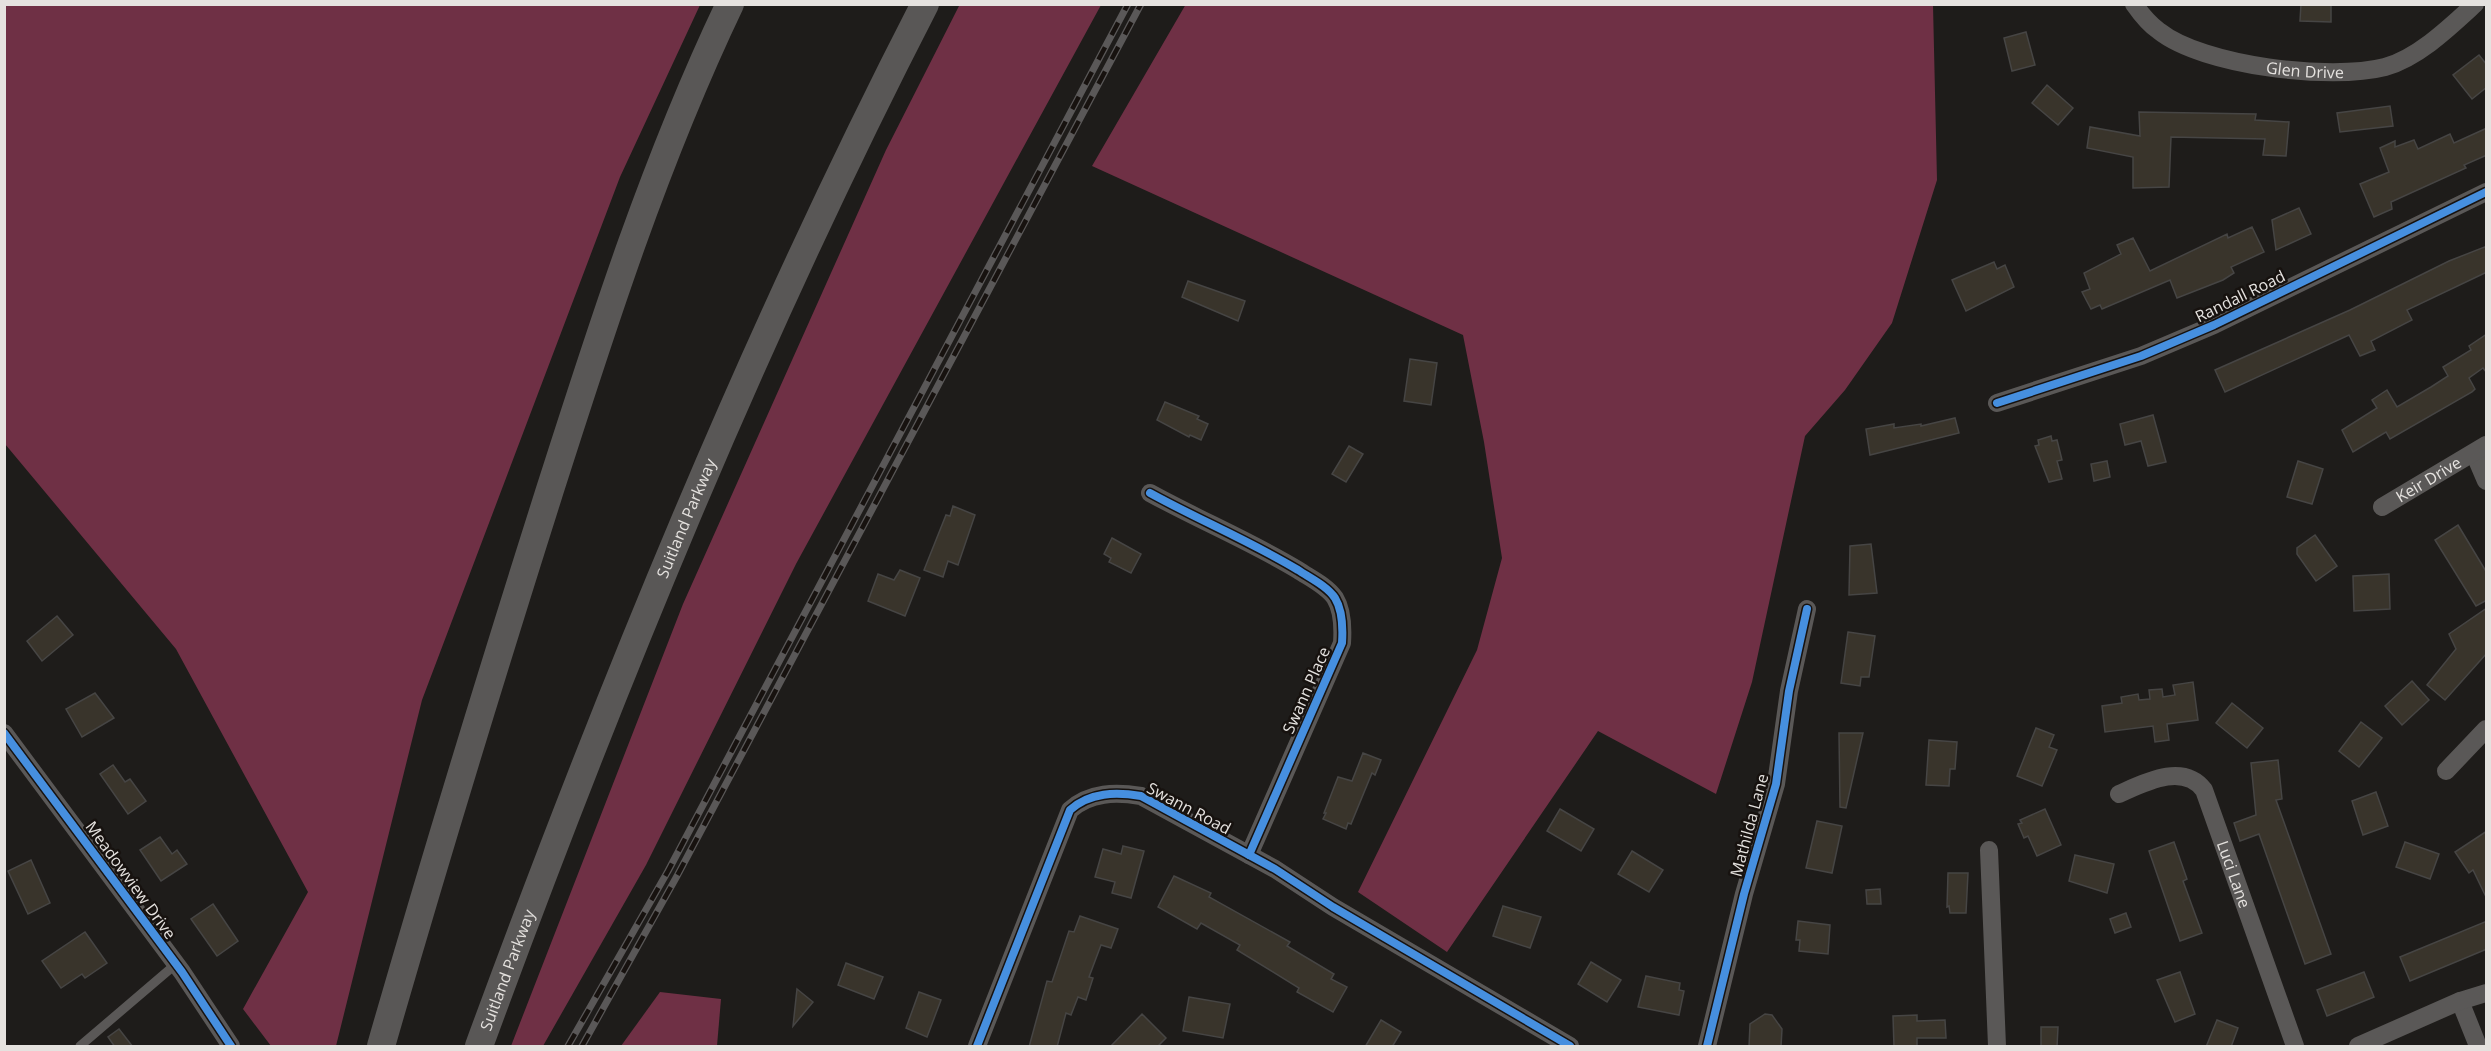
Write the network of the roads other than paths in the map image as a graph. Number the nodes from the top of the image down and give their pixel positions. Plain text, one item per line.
1 (730, 4) edge
2 (926, 4) edge
3 (2134, 4) edge
4 (2475, 4) edge
5 (2487, 192) edge
6 (1997, 403) dead end
7 (2480, 449) edge
8 (2487, 481) edge
9 (1150, 493) dead end
10 (2382, 507) dead end
11 (1807, 609) dead end
12 (2487, 729) edge
13 (4, 733) edge
14 (2446, 771) dead end
15 (2119, 794) dead end
16 (1989, 850) dead end
17 (1249, 855) junction
18 (176, 964) junction
19 (2487, 993) edge
20 (2460, 1000) junction
21 (80, 1047) edge
22 (231, 1047) edge
23 (381, 1047) edge
24 (479, 1047) edge
25 (977, 1047) edge
26 (1570, 1047) edge
27 (1707, 1047) edge
28 (1997, 1047) edge
29 (2295, 1047) edge
30 (2358, 1047) edge
31 (2478, 1047) edge

1 - 23 highway
2 - 24 highway, Suitland Parkway
3 - 4 street, Glen Drive
5 - 6 street, Randall Road
7 - 8 street, Keir Drive
7 - 10 street, Keir Drive
9 - 17 street, Swann Place
11 - 27 street, Mathilda Lane
12 - 14 street
13 - 18 street, Meadowview Drive
15 - 29 street, Luci Lane
16 - 28 street
17 - 25 street, Swann Road
17 - 26 street, Swann Road
18 - 21 lane
18 - 22 street, Meadowview Drive
19 - 20 street
20 - 30 street
20 - 31 street

